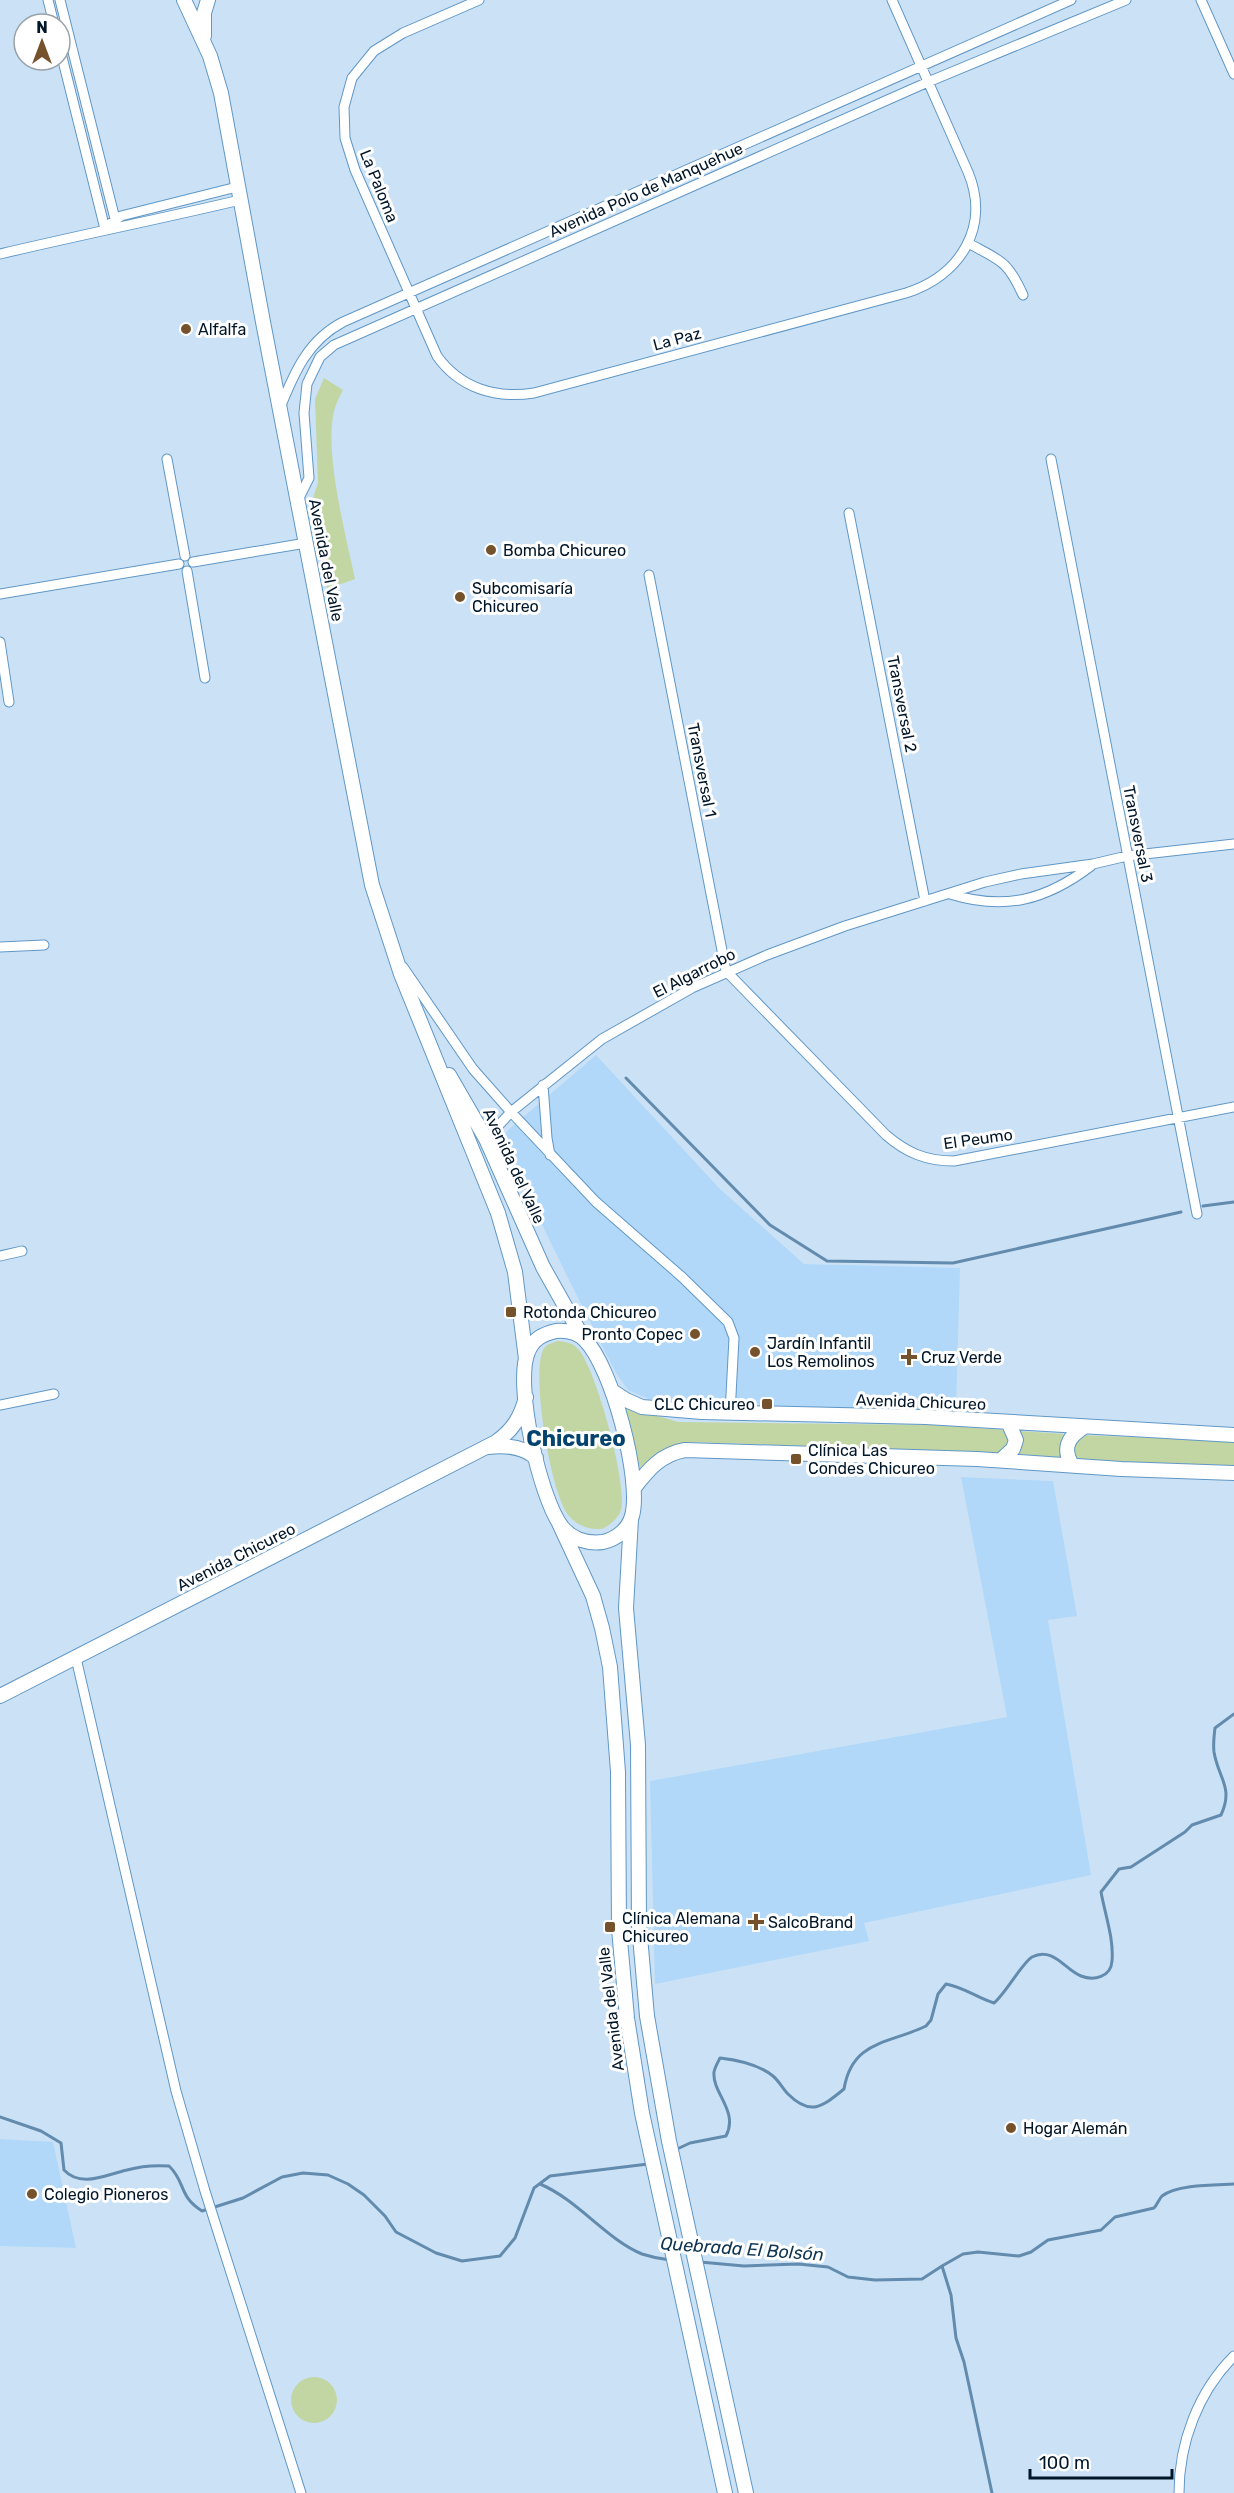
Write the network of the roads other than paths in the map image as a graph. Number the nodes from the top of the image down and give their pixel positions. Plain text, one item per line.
1 (60, 0) edge
2 (176, 0) edge
3 (184, 0) edge
4 (208, 0) edge
5 (479, 0) edge
6 (892, 0) edge
7 (1071, 0) edge
8 (1126, 0) edge
9 (1201, 0) edge
10 (204, 44) junction
11 (921, 66) junction
12 (66, 72) edge
13 (1234, 74) edge
14 (928, 82) junction
15 (224, 115) junction
16 (239, 193) junction
17 (116, 223) junction
18 (105, 229) junction
19 (968, 243) junction
20 (0, 254) edge
21 (408, 292) junction
22 (1023, 295) dead end
23 (415, 308) junction
24 (280, 408) junction
25 (167, 459) dead end
26 (1051, 459) dead end
27 (298, 500) junction
28 (849, 513) dead end
29 (306, 543) junction
30 (185, 561) junction
31 (649, 575) dead end
32 (0, 594) edge
33 (0, 642) edge
34 (205, 678) dead end
35 (9, 702) dead end
36 (1234, 844) edge
37 (1127, 856) junction
38 (1092, 864) junction
39 (950, 894) junction
40 (925, 901) junction
41 (44, 945) dead end
42 (0, 947) edge
43 (393, 952) junction
44 (726, 971) junction
45 (414, 1006) junction
46 (543, 1085) junction
47 (1234, 1107) edge
48 (510, 1112) junction
49 (1179, 1118) junction
50 (486, 1139) junction
51 (550, 1155) junction
52 (1197, 1214) dead end
53 (22, 1251) dead end
54 (0, 1256) edge
55 (584, 1340) junction
56 (526, 1359) junction
57 (612, 1391) junction
58 (54, 1394) dead end
59 (526, 1397) junction
60 (0, 1405) edge
61 (730, 1414) junction
62 (1008, 1422) junction
63 (1084, 1427) junction
64 (1234, 1435) edge
65 (486, 1447) junction
66 (536, 1458) junction
67 (1002, 1460) junction
68 (1072, 1465) junction
69 (1234, 1473) edge
70 (634, 1488) junction
71 (631, 1519) junction
72 (559, 1523) junction
73 (76, 1658) junction
74 (0, 1696) edge
75 (1234, 2356) edge
76 (301, 2493) edge
77 (725, 2493) edge
78 (746, 2493) edge
79 (1179, 2493) edge

1 - 17 street
2 - 15 main road, Avenida del Valle
3 - 10 main road, Avenida del Valle
4 - 10 main road
5 - 21 street, La Paloma
6 - 11 street
7 - 11 street, Avenida Polo de Manquehue
8 - 14 street, Avenida Polo de Manquehue
9 - 13 street
10 - 15 main road, Avenida del Valle
11 - 14 street
11 - 21 street, Avenida Polo de Manquehue
12 - 18 street
14 - 19 street, La Paz
14 - 23 street, Avenida Polo de Manquehue
15 - 16 main road, Avenida del Valle
16 - 17 street
16 - 24 main road, Avenida del Valle
17 - 18 street
18 - 20 street
19 - 22 street
19 - 23 street, La Paz
21 - 23 street, La Paloma
21 - 24 street, Avenida Polo de Manquehue
23 - 27 street, Avenida Polo de Manquehue
24 - 27 main road, Avenida del Valle
25 - 30 street
26 - 37 street, Transversal 3
27 - 29 main road, Avenida del Valle
28 - 40 street, Transversal 2
29 - 30 street
29 - 43 main road, Avenida del Valle
30 - 32 street
30 - 34 street
31 - 44 street, Transversal 1
33 - 35 street
36 - 37 street
37 - 38 street
37 - 49 street, Transversal 3
38 - 39 street, El Algarrobo
38 - 39 street
39 - 40 street, El Algarrobo
40 - 44 street, El Algarrobo
41 - 42 street
43 - 45 main road, Avenida del Valle
43 - 48 street
44 - 46 street, El Algarrobo
44 - 49 street, El Peumo
45 - 50 main road, Avenida del Valle
45 - 56 main road, Avenida del Valle
46 - 48 street, El Algarrobo
46 - 51 street
47 - 49 street, El Peumo
48 - 50 street, El Algarrobo
48 - 51 street
49 - 52 street, Transversal 3
50 - 55 main road, Avenida del Valle
51 - 61 street
53 - 54 street
55 - 56 main road
55 - 57 main road, Avenida del Valle
56 - 59 main road, Avenida del Valle
57 - 61 main road, Avenida Chicureo
57 - 70 main road, Avenida del Valle
58 - 60 street
59 - 65 main road, Avenida Chicureo
59 - 66 main road, Avenida del Valle
61 - 62 main road, Avenida Chicureo
62 - 63 main road, Avenida Chicureo
62 - 67 main road
63 - 64 main road, Avenida Chicureo
63 - 68 main road
65 - 66 main road, Avenida Chicureo
65 - 73 main road, Avenida Chicureo
66 - 72 main road, Avenida del Valle
67 - 68 main road
67 - 70 main road
68 - 69 main road
70 - 71 main road, Avenida del Valle
71 - 72 main road
71 - 78 main road
72 - 77 main road, Avenida del Valle
73 - 74 main road, Avenida Chicureo
73 - 76 street
75 - 79 street

